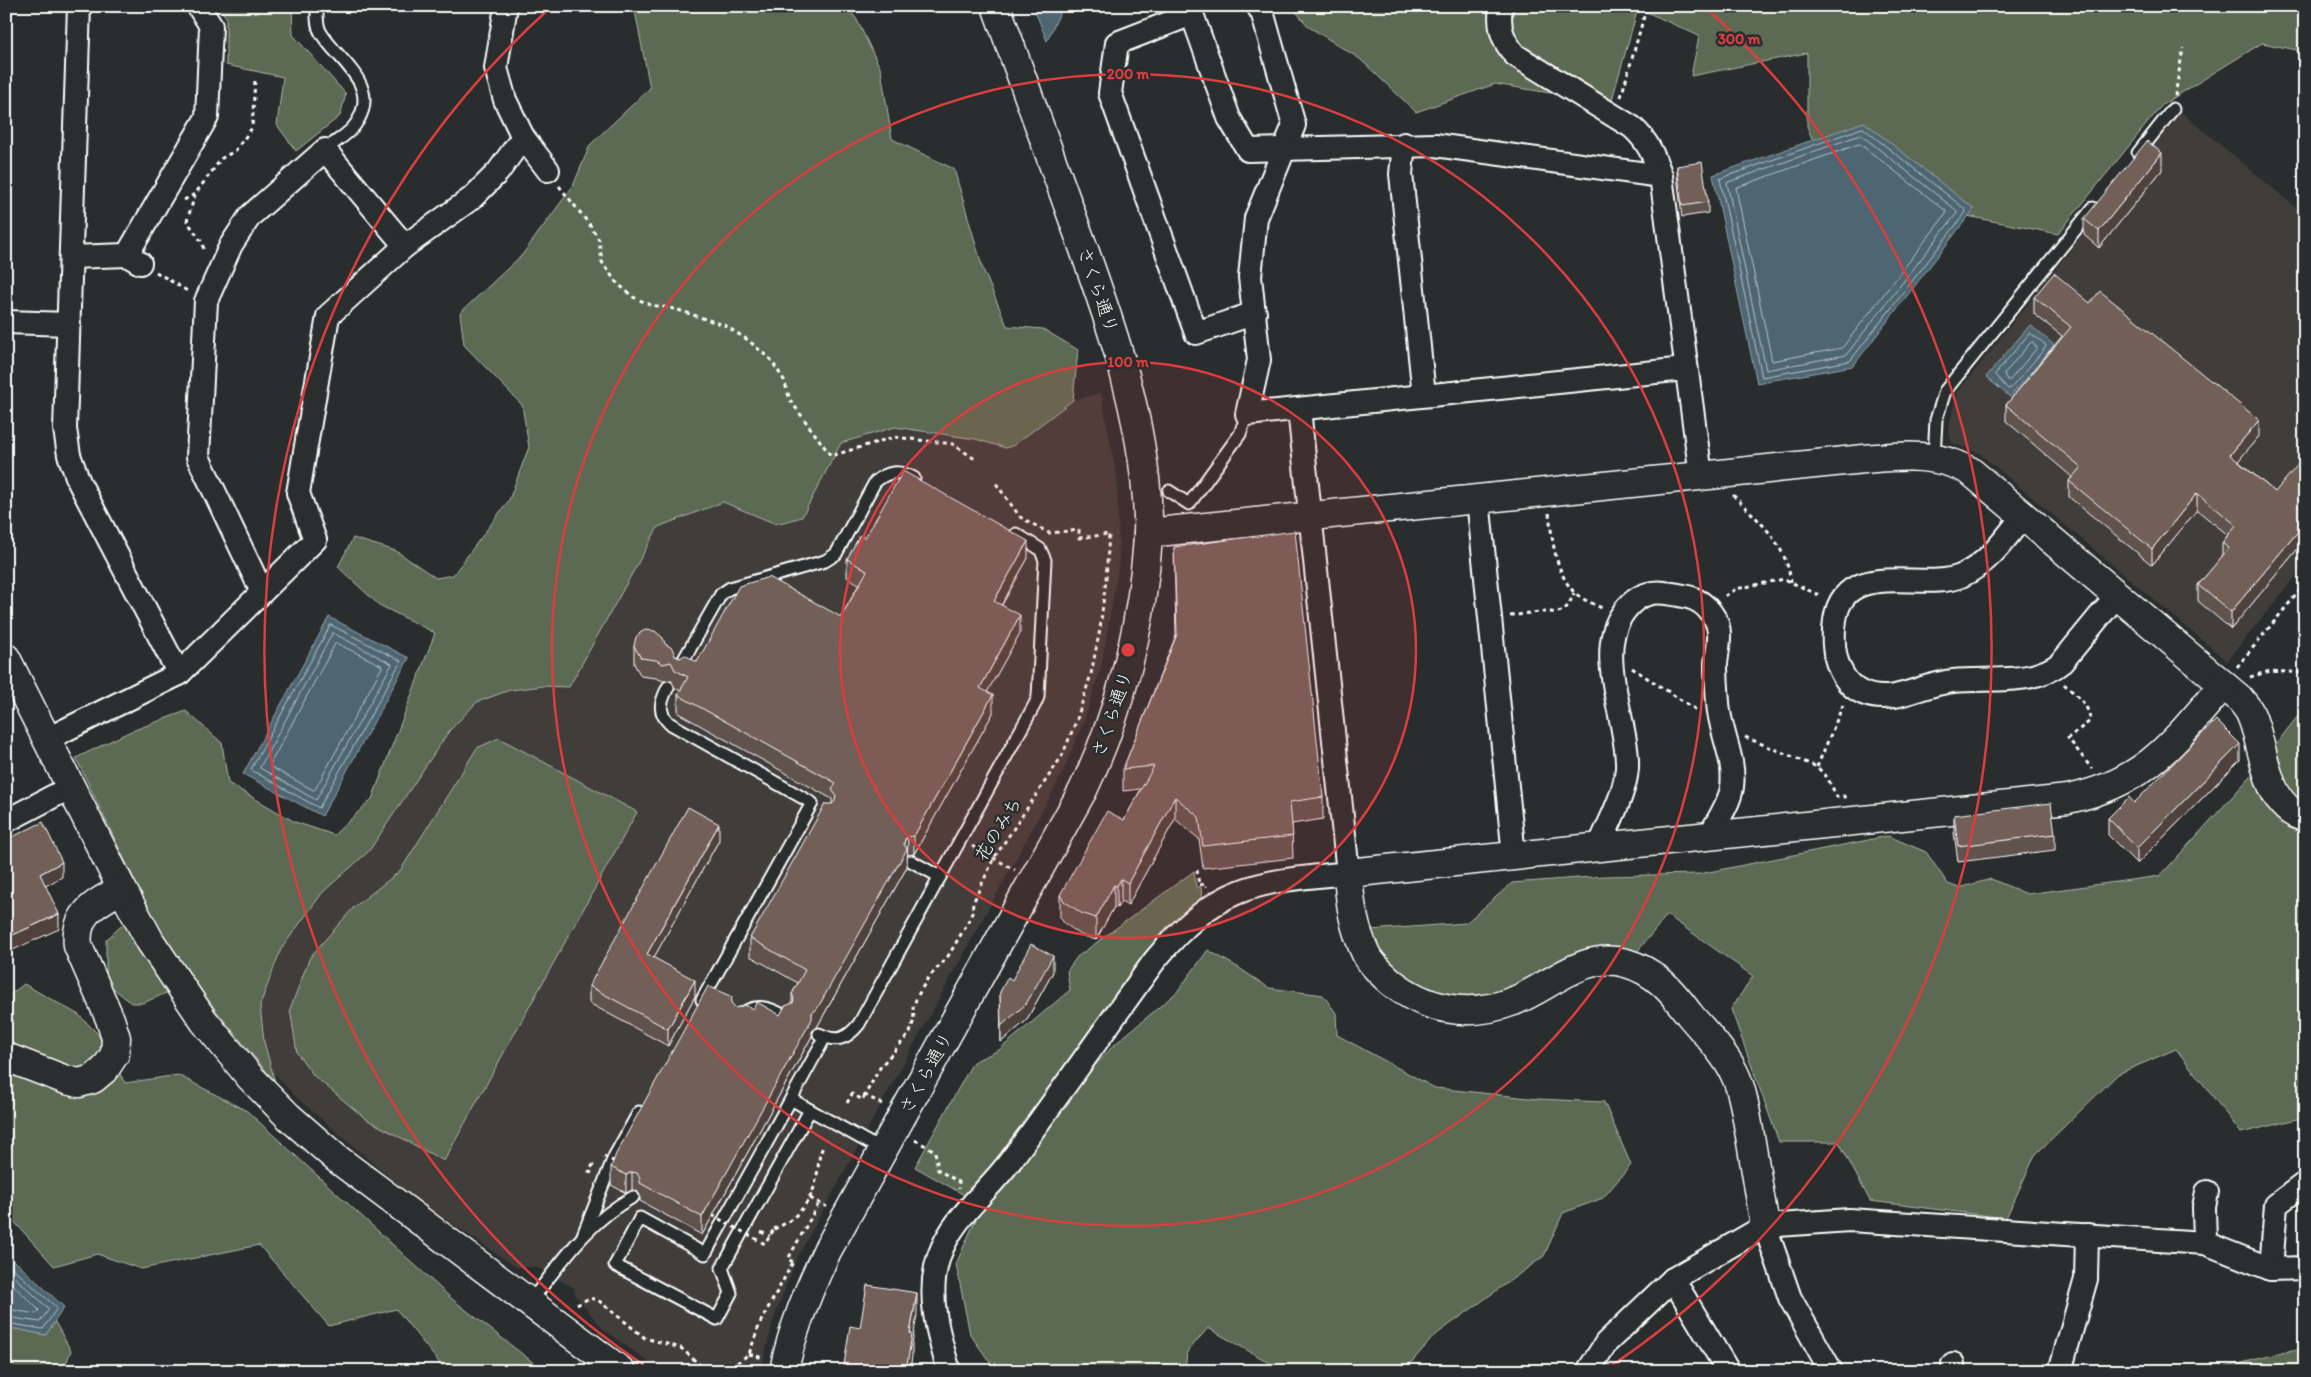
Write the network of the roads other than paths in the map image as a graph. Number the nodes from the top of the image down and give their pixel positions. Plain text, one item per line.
1 (80, 6) edge
2 (198, 6) edge
3 (317, 6) edge
4 (506, 6) edge
5 (996, 6) edge
6 (1258, 6) edge
7 (1501, 6) edge
8 (2173, 109) road end
9 (523, 137) junction
10 (1404, 144) junction
11 (1285, 148) junction
12 (325, 150) junction
13 (2130, 162) edge
14 (548, 170) road end
15 (1661, 176) junction
16 (2099, 200) edge
17 (405, 246) junction
18 (71, 256) junction
19 (1255, 313) junction
20 (6, 322) edge
21 (69, 324) junction
22 (1685, 369) junction
23 (1424, 396) junction
24 (1299, 408) junction
25 (1247, 414) junction
26 (1934, 458) junction
27 (1701, 476) junction
28 (924, 484) edge
29 (1169, 491) dead end
30 (1478, 499) junction
31 (1310, 516) junction
32 (2023, 516) junction
33 (1008, 530) edge
34 (1148, 534) junction
35 (262, 592) junction
36 (2117, 595) junction
37 (6, 658) edge
38 (679, 668) edge
39 (179, 674) junction
40 (2223, 685) junction
41 (668, 687) dead end
42 (47, 739) junction
43 (71, 787) junction
44 (2305, 818) edge
45 (6, 821) edge
46 (1710, 835) junction
47 (1599, 847) junction
48 (1514, 856) junction
49 (910, 860) dead end
50 (1348, 873) junction
51 (940, 877) junction
52 (122, 889) junction
53 (696, 1010) edge
54 (787, 1017) edge
55 (738, 1018) edge
56 (6, 1057) edge
57 (791, 1099) junction
58 (643, 1105) edge
59 (810, 1110) junction
60 (882, 1150) junction
61 (2305, 1183) edge
62 (2206, 1192) dead end
63 (633, 1197) dead end
64 (1765, 1226) junction
65 (583, 1235) junction
66 (2087, 1235) junction
67 (2205, 1242) junction
68 (2305, 1268) edge
69 (2271, 1269) junction
70 (1673, 1279) junction
71 (530, 1302) junction
72 (775, 1364) edge
73 (621, 1371) edge
74 (949, 1371) edge
75 (1588, 1371) edge
76 (1728, 1371) edge
77 (1831, 1371) edge
78 (2060, 1371) edge

1 - 18 street
2 - 18 street
3 - 12 lane
4 - 9 street
5 - 34 street, さくら通り
6 - 11 street
7 - 15 street
8 - 13 lane
9 - 14 street
9 - 17 street
10 - 11 street
10 - 15 street
10 - 23 street
11 - 19 street
11 - 19 street
12 - 17 street
12 - 35 street
15 - 22 street
16 - 26 lane
17 - 35 street
18 - 21 street
19 - 25 street
20 - 21 street
21 - 39 street
22 - 23 street
22 - 27 street
23 - 24 street
24 - 25 street
24 - 31 street
25 - 29 lane
26 - 27 street
26 - 32 street
27 - 30 street
28 - 38 lane
30 - 31 street
30 - 48 street
31 - 34 street
31 - 50 street
32 - 36 street
32 - 36 street
33 - 51 lane
34 - 60 street, さくら通り
35 - 39 street
36 - 40 street
37 - 42 street
39 - 42 street
40 - 44 street
40 - 46 street
41 - 53 lane
42 - 43 street
43 - 45 street
43 - 52 street
46 - 47 street
46 - 47 street
47 - 48 street
48 - 50 street
49 - 51 lane
50 - 64 street
50 - 74 street
51 - 57 lane
52 - 56 street
52 - 71 street
54 - 55 lane
57 - 59 lane
57 - 59 lane
58 - 65 lane
59 - 60 lane
60 - 72 street, さくら通り
61 - 69 street
62 - 67 street
63 - 65 lane
64 - 66 street
64 - 70 street
64 - 77 street
65 - 71 lane
66 - 67 street
66 - 78 street
67 - 69 street
68 - 69 street
70 - 75 street
70 - 76 street
71 - 73 street

